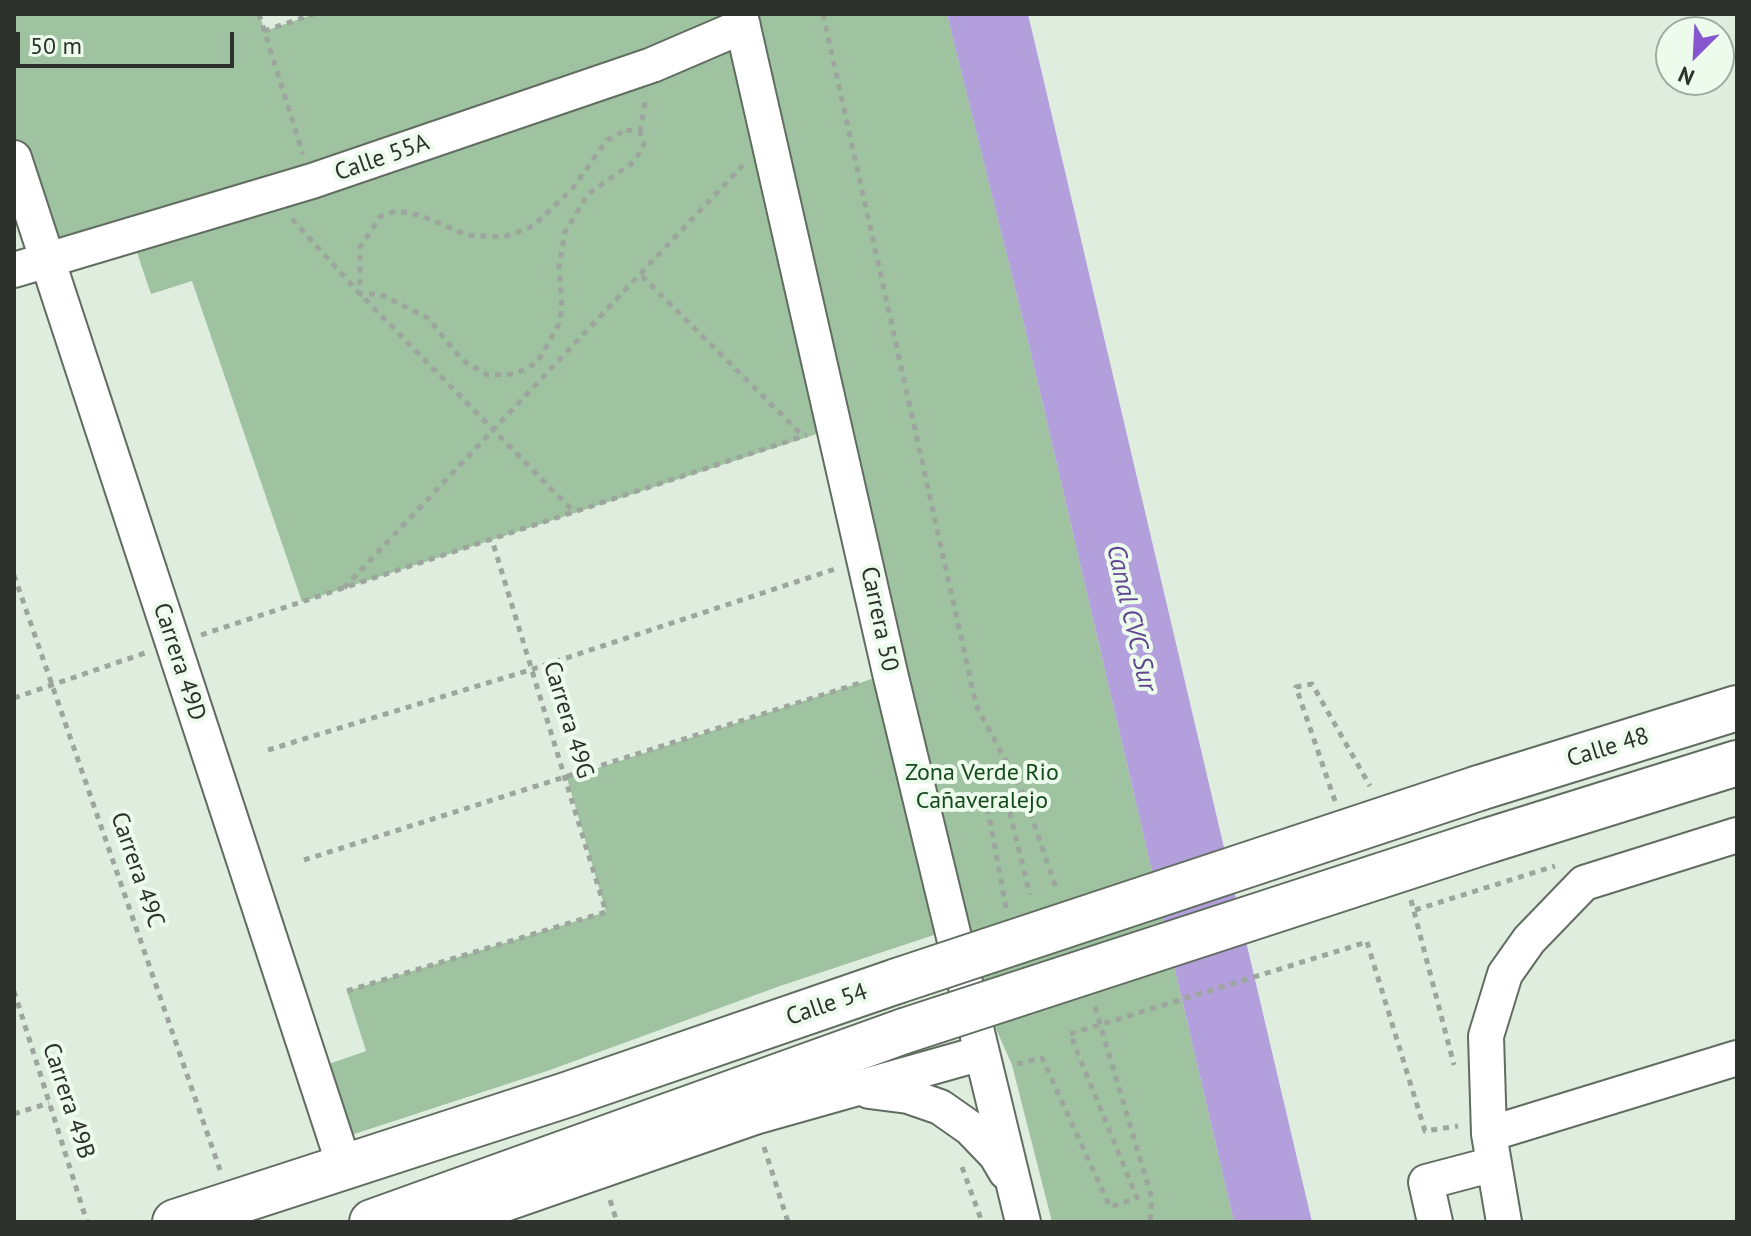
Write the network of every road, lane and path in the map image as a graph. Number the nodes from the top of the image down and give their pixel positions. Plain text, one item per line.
1 (259, 14) edge
2 (314, 14) edge
3 (823, 14) edge
4 (742, 20) edge
5 (264, 31) junction
6 (769, 137) junction
7 (14, 158) edge
8 (312, 181) junction
9 (269, 194) junction
10 (47, 258) junction
11 (14, 270) edge
12 (642, 276) junction
13 (360, 294) junction
14 (836, 428) junction
15 (493, 431) junction
16 (803, 436) junction
17 (574, 512) junction
18 (492, 540) junction
19 (866, 558) junction
20 (14, 575) edge
21 (343, 589) junction
22 (228, 627) dead end
23 (173, 643) junction
24 (533, 669) junction
25 (890, 673) junction
26 (54, 685) junction
27 (14, 698) edge
28 (1737, 708) edge
29 (268, 750) dead end
30 (1737, 763) edge
31 (567, 778) junction
32 (1479, 788) joint
33 (1737, 835) edge
34 (304, 860) dead end
35 (1030, 895) dead end
36 (1060, 901) dead end
37 (952, 929) junction
38 (14, 991) edge
39 (347, 991) dead end
40 (1095, 1004) dead end
41 (1737, 1058) edge
42 (984, 1063) junction
43 (841, 1092) junction
44 (49, 1103) junction
45 (14, 1114) edge
46 (761, 1139) dead end
47 (1491, 1140) junction
48 (344, 1165) junction
49 (961, 1165) dead end
50 (223, 1178) dead end
51 (1014, 1186) junction
52 (606, 1189) dead end
53 (87, 1222) edge
54 (175, 1222) edge
55 (372, 1222) edge
56 (453, 1222) edge
57 (617, 1222) edge
58 (788, 1222) edge
59 (982, 1222) edge
60 (1023, 1222) edge
61 (1150, 1222) edge
62 (1435, 1222) edge
63 (1504, 1222) edge

1 - 5 path
2 - 5 path
3 - 36 path
4 - 6 street, Carrera 50
4 - 8 street, Calle 55A
5 - 8 path
6 - 12 path
6 - 14 street, Carrera 50
7 - 10 street, Carrera 49D
8 - 9 street, Calle 55A
9 - 10 street, Calle 55A
9 - 13 path
10 - 11 street, Calle 55A
10 - 23 street, Carrera 49D
12 - 15 path
12 - 16 path
13 - 13 path
13 - 15 path
14 - 16 path
14 - 19 street, Carrera 50
15 - 17 path
15 - 21 path
16 - 17 path
17 - 18 path
18 - 21 path
18 - 24 path, Carrera 49G
19 - 24 path
19 - 25 street, Carrera 50
20 - 26 path, Carrera 49C
21 - 22 path
23 - 26 path
23 - 48 street, Carrera 49D
24 - 29 path
24 - 31 path, Carrera 49G
25 - 31 path
25 - 37 street, Carrera 50
26 - 27 path
26 - 50 path, Carrera 49C
28 - 32 main road, Calle 48
30 - 55 main road, bridge
31 - 34 path
31 - 39 path, Carrera 49G
32 - 48 main road, Calle 54, bridge
33 - 47 street
35 - 37 path
37 - 42 street, Carrera 50
38 - 44 path, Carrera 49B
40 - 61 path
41 - 47 street
42 - 43 street
42 - 47 path, bridge
42 - 51 street, Carrera 50
43 - 51 street
43 - 56 street
44 - 45 path
44 - 53 path, Carrera 49B
46 - 58 path
47 - 62 street
47 - 63 street
48 - 54 main road, Calle 54
49 - 59 path
51 - 60 street, Carrera 50
52 - 57 path

